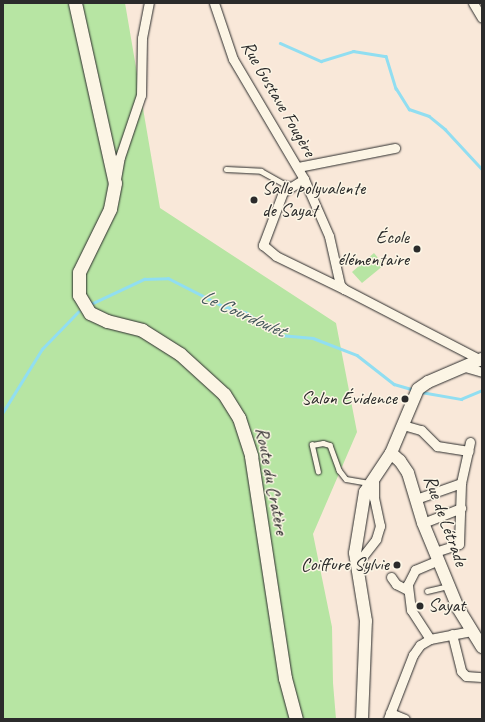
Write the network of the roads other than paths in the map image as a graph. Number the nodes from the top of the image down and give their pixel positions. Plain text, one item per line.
1 (75, 3) edge
2 (149, 3) edge
3 (214, 3) edge
4 (473, 3) edge
5 (482, 18) edge
6 (129, 130) junction
7 (395, 148) dead end
8 (110, 151) junction
9 (298, 167) junction
10 (226, 169) dead end
11 (304, 179) junction
12 (294, 184) junction
13 (115, 190) junction
14 (344, 289) junction
15 (481, 360) edge
16 (465, 367) junction
17 (482, 372) edge
18 (403, 425) junction
19 (390, 453) junction
20 (318, 472) dead end
21 (372, 480) junction
22 (461, 483) junction
23 (416, 499) junction
24 (462, 508) junction
25 (423, 523) junction
26 (437, 556) junction
27 (356, 565) junction
28 (391, 577) dead end
29 (450, 586) junction
30 (408, 590) junction
31 (427, 591) dead end
32 (471, 631) junction
33 (452, 634) junction
34 (430, 639) junction
35 (482, 646) edge
36 (482, 677) edge
37 (389, 716) edge
38 (296, 719) edge
39 (362, 719) edge
40 (405, 719) edge

1 - 8 main road, Route du Cratère
2 - 6 street
3 - 9 street, Rue Gustave Fougère
4 - 5 street
6 - 8 street
6 - 13 street
7 - 9 street
8 - 13 main road, Route du Cratère
9 - 11 street, Rue Gustave Fougère
10 - 12 lane
11 - 12 street
11 - 14 street, Rue Gustave Fougère
12 - 14 street
13 - 38 main road, Route du Cratère
14 - 15 street
15 - 16 street
16 - 17 street
16 - 18 street
18 - 19 street
18 - 22 street
19 - 21 street
19 - 23 street, Rue de Létrade
20 - 21 lane
21 - 27 street
21 - 27 street
22 - 23 street
22 - 24 street
23 - 25 street, Rue de Létrade
24 - 25 street
24 - 26 street
25 - 26 street, Rue de Létrade
26 - 29 street, Rue de Létrade
26 - 30 street
27 - 39 street
28 - 30 street
29 - 31 lane
29 - 32 street, Rue de Létrade
30 - 34 street
32 - 33 street
32 - 35 street, Rue de Létrade
33 - 34 street
33 - 36 street
34 - 37 street
37 - 40 street

